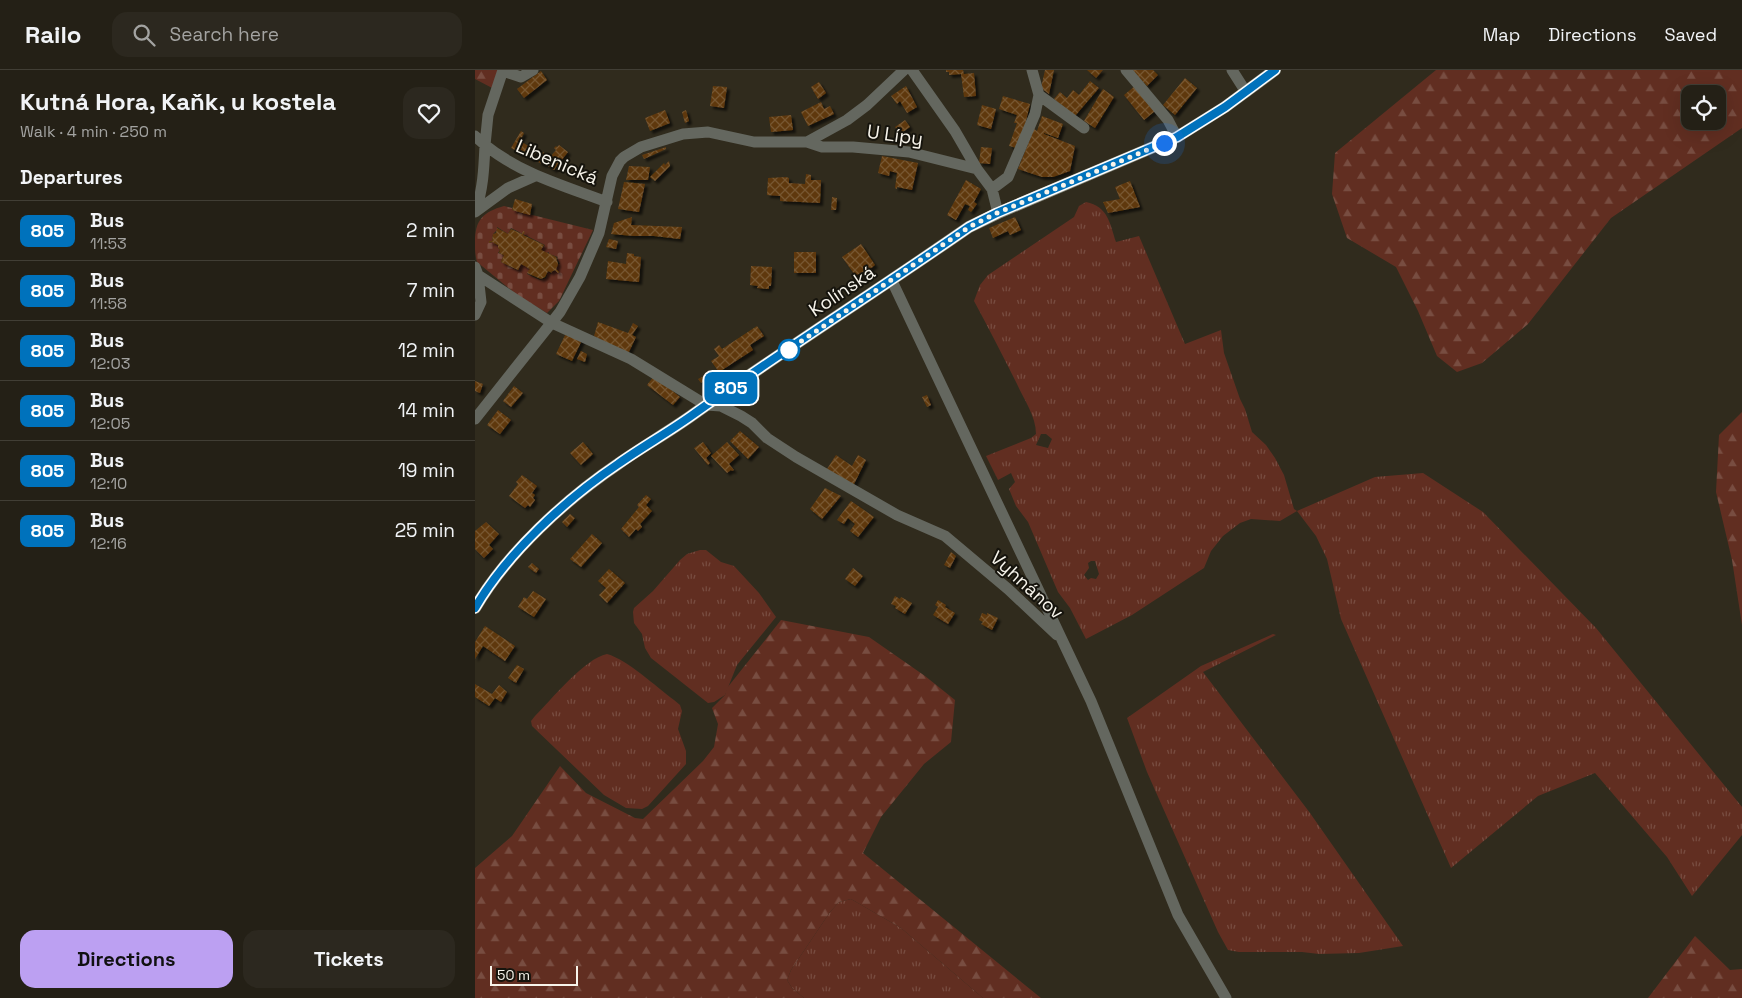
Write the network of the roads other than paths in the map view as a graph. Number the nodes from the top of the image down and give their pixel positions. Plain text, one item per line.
1 (503, 70) edge
2 (533, 70) edge
3 (904, 70) edge
4 (912, 70) edge
5 (1032, 70) edge
6 (1126, 70) edge
7 (1232, 70) edge
8 (1275, 70) edge
9 (1246, 92) junction
10 (1039, 95) junction
11 (1084, 128) dead end
12 (475, 136) edge
13 (1177, 137) junction
14 (807, 142) junction
15 (485, 145) junction
16 (977, 169) junction
17 (535, 176) junction
18 (992, 188) junction
19 (607, 202) junction
20 (997, 213) junction
21 (476, 273) edge
22 (892, 281) junction
23 (475, 315) edge
24 (552, 322) junction
25 (706, 405) junction
26 (475, 419) edge
27 (475, 608) edge
28 (1062, 639) junction
29 (1226, 998) edge

1 - 2 street
1 - 15 street
3 - 14 street
4 - 16 street, U Lípy
5 - 10 street
6 - 13 street
7 - 9 street
8 - 9 street, Kolínská
9 - 13 street, Kolínská
10 - 11 street
10 - 18 street
12 - 15 street, Libenická
13 - 20 street, Kolínská
14 - 16 street, U Lípy
14 - 19 street, U Lípy
15 - 17 street, Libenická
15 - 17 street
16 - 18 street, U Lípy
17 - 19 street, Libenická
18 - 20 street, U Lípy
19 - 24 street, U Lípy
20 - 22 street, Kolínská
21 - 23 street
21 - 24 street, Vyhnánov
22 - 25 street, Kolínská
22 - 28 street, Vyhnánov
24 - 25 street, Vyhnánov
24 - 26 street, U Lípy
25 - 27 street, Kolínská
25 - 28 street, Vyhnánov
28 - 29 street

